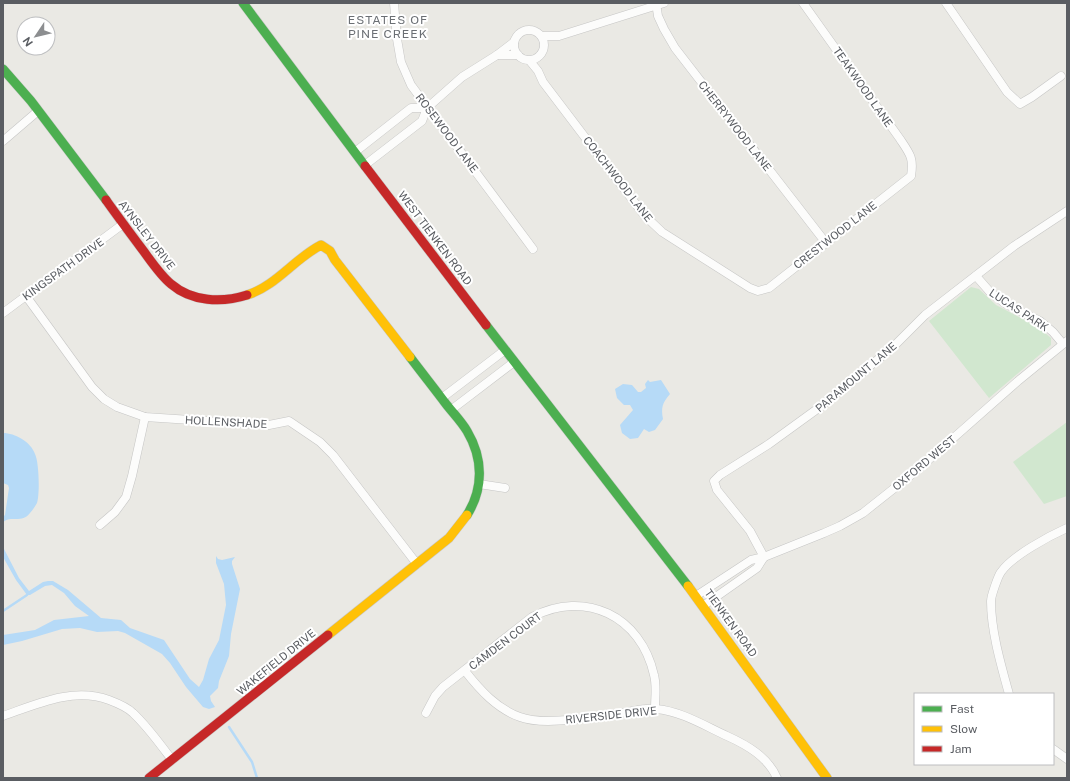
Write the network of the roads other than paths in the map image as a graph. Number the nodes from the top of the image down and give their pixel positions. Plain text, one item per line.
1 (243, 3) edge
2 (394, 3) edge
3 (803, 3) edge
4 (946, 3) edge
5 (659, 4) edge
6 (542, 36) junction
7 (559, 36) junction
8 (514, 42) junction
9 (545, 47) junction
10 (497, 55) junction
11 (518, 55) junction
12 (539, 57) junction
13 (529, 60) junction
14 (3, 69) edge
15 (538, 71) junction
16 (1060, 76) dead end
17 (428, 108) junction
18 (38, 110) junction
19 (3, 142) edge
20 (355, 152) junction
21 (365, 165) junction
22 (911, 176) joint
23 (1067, 212) edge
24 (123, 224) junction
25 (826, 243) junction
26 (533, 249) dead end
27 (976, 276) junction
28 (758, 291) joint
29 (26, 296) junction
30 (3, 313) edge
31 (1065, 342) edge
32 (505, 350) junction
33 (514, 362) junction
34 (442, 398) junction
35 (451, 410) junction
36 (145, 417) junction
37 (479, 484) junction
38 (611, 486) joint
39 (505, 488) dead end
40 (100, 525) dead end
41 (1067, 528) edge
42 (764, 557) junction
43 (417, 564) junction
44 (696, 596) junction
45 (703, 606) junction
46 (465, 671) junction
47 (1009, 693) edge
48 (655, 708) junction
49 (426, 713) dead end
50 (3, 716) edge
51 (1054, 750) edge
52 (172, 760) junction
53 (1067, 760) edge
54 (149, 778) edge
55 (777, 778) edge
56 (827, 778) edge

1 - 20 street, WEST TIENKEN ROAD
2 - 17 street, ROSEWOOD LANE
3 - 22 street, TEAKWOOD LANE
4 - 16 street
5 - 7 street
5 - 25 street, CHERRYWOOD LANE
6 - 7 street
6 - 8 street
6 - 9 street
7 - 9 street
8 - 10 street
8 - 11 street
9 - 12 street
10 - 11 street
10 - 17 street
11 - 13 street
12 - 13 street
12 - 15 street
13 - 15 street, COACHWOOD LANE
14 - 18 street, AYNSLEY DRIVE
15 - 28 street, COACHWOOD LANE
17 - 20 street
17 - 21 street
17 - 26 street, ROSEWOOD LANE
18 - 19 street
18 - 24 street, AYNSLEY DRIVE
20 - 21 street, WEST TIENKEN ROAD
21 - 32 street, WEST TIENKEN ROAD
22 - 25 street, CRESTWOOD LANE
23 - 27 street, PARAMOUNT LANE
24 - 29 street, KINGSPATH DRIVE
24 - 34 street, AYNSLEY DRIVE
25 - 28 street, CRESTWOOD LANE
27 - 31 street, LUCAS PARK
27 - 42 street, PARAMOUNT LANE
29 - 30 street, KINGSPATH DRIVE
29 - 36 street, HOLLENSHADE
31 - 42 street, OXFORD WEST
32 - 33 street, WEST TIENKEN ROAD
32 - 34 street
33 - 35 street
33 - 38 street, WEST TIENKEN ROAD
34 - 35 street, AYNSLEY DRIVE
35 - 37 street, AYNSLEY DRIVE
36 - 40 street
36 - 43 street, HOLLENSHADE
37 - 39 street
37 - 43 street, WAKEFIELD DRIVE
38 - 44 street, TIENKEN ROAD
41 - 47 street
42 - 44 street, OXFORD WEST
42 - 45 street, OXFORD WEST
43 - 52 street, WAKEFIELD DRIVE
44 - 45 street, TIENKEN ROAD
45 - 56 street, TIENKEN ROAD
46 - 48 street, RIVERSIDE DRIVE
46 - 48 street, CAMDEN COURT
46 - 49 street, CAMDEN COURT
48 - 55 street, RIVERSIDE DRIVE
50 - 52 street
51 - 53 street
52 - 54 street, WAKEFIELD DRIVE

